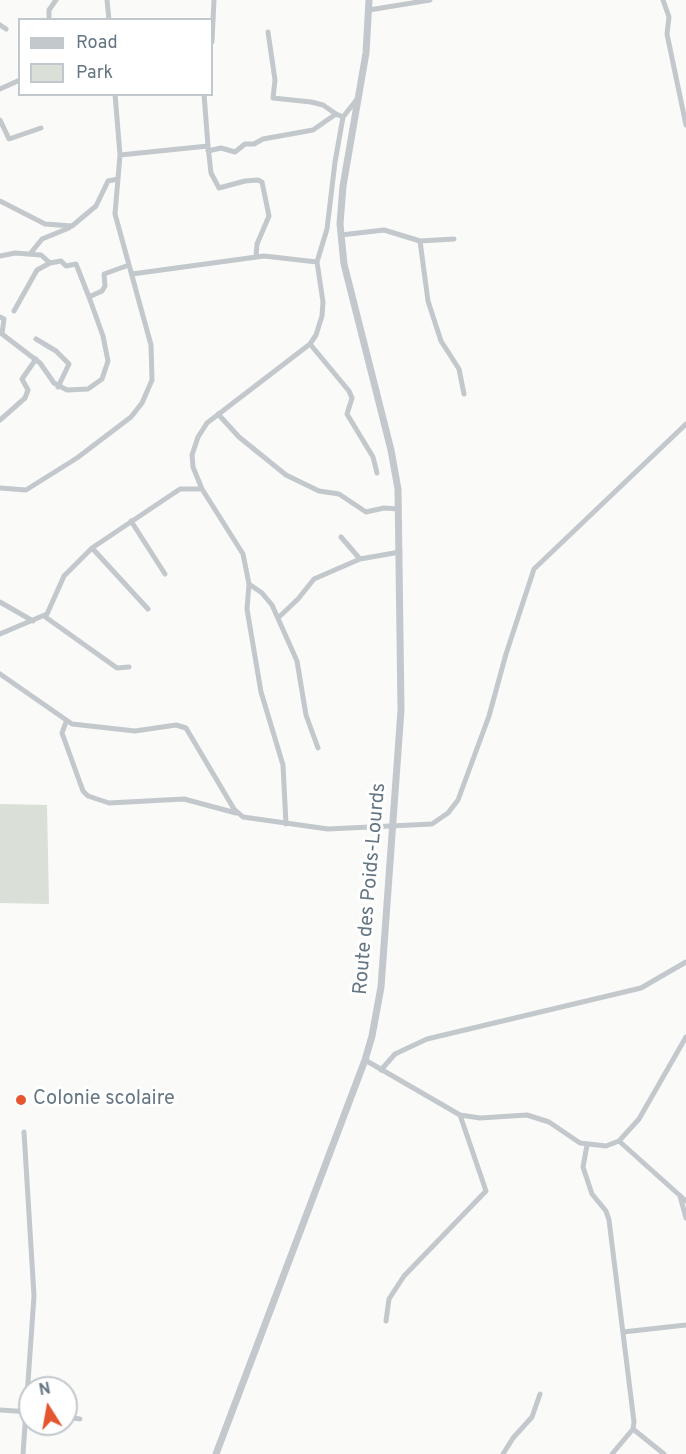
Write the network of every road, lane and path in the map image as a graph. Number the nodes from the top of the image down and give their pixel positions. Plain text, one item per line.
1 (56, 0) edge
2 (107, 0) edge
3 (214, 0) edge
4 (369, 0) edge
5 (430, 0) edge
6 (663, 0) edge
7 (369, 10) junction
8 (49, 18) edge
9 (109, 18) edge
10 (213, 21) edge
11 (268, 32) dead end
12 (686, 75) edge
13 (677, 76) junction
14 (18, 81) edge
15 (0, 89) edge
16 (115, 96) edge
17 (204, 96) edge
18 (358, 98) junction
19 (336, 114) junction
20 (343, 117) junction
21 (0, 120) edge
22 (686, 125) edge
23 (41, 128) dead end
24 (208, 149) junction
25 (120, 155) junction
26 (119, 171) junction
27 (0, 201) edge
28 (72, 226) junction
29 (340, 235) junction
30 (454, 239) dead end
31 (420, 241) junction
32 (30, 254) junction
33 (0, 256) edge
34 (256, 256) junction
35 (317, 262) junction
36 (50, 263) junction
37 (129, 265) junction
38 (132, 274) junction
39 (89, 297) junction
40 (15, 310) dead end
41 (0, 317) edge
42 (1, 334) edge
43 (36, 339) dead end
44 (310, 344) junction
45 (36, 359) junction
46 (58, 387) junction
47 (464, 394) dead end
48 (218, 414) junction
49 (0, 420) edge
50 (686, 424) edge
51 (377, 473) dead end
52 (0, 488) edge
53 (202, 489) junction
54 (399, 509) junction
55 (131, 521) junction
56 (341, 537) dead end
57 (92, 548) junction
58 (400, 552) junction
59 (360, 560) junction
60 (165, 574) dead end
61 (249, 584) junction
62 (0, 602) edge
63 (148, 609) dead end
64 (44, 616) junction
65 (278, 618) junction
66 (33, 621) junction
67 (0, 634) edge
68 (129, 667) dead end
69 (0, 674) edge
70 (66, 722) junction
71 (318, 748) dead end
72 (238, 813) junction
73 (286, 824) junction
74 (394, 826) junction
75 (686, 962) edge
76 (686, 1037) edge
77 (364, 1060) junction
78 (381, 1070) junction
79 (460, 1115) junction
80 (24, 1132) dead end
81 (619, 1141) junction
82 (587, 1145) junction
83 (684, 1198) edge
84 (686, 1218) edge
85 (386, 1321) dead end
86 (686, 1325) edge
87 (623, 1332) junction
88 (30, 1376) edge
89 (540, 1394) dead end
90 (0, 1410) edge
91 (18, 1411) edge
92 (633, 1429) junction
93 (25, 1436) edge
94 (23, 1454) edge
95 (216, 1454) edge
96 (503, 1454) edge
97 (612, 1454) edge
98 (664, 1454) edge

1 - 8 street
2 - 9 street
3 - 10 street
4 - 7 street, Route des Poids-Lourds
5 - 7 street
6 - 13 street
7 - 18 street, Route des Poids-Lourds
11 - 19 street
12 - 13 street
13 - 22 street
14 - 15 street
16 - 25 street
17 - 24 street
18 - 20 street
18 - 29 street, Route des Poids-Lourds
19 - 20 street
19 - 24 street
20 - 35 street
21 - 23 street
24 - 25 street
24 - 34 street
25 - 26 street
26 - 28 street
26 - 37 street
27 - 28 street
28 - 32 street
29 - 31 street
29 - 54 street, Route des Poids-Lourds
30 - 31 street
31 - 47 street
32 - 33 street
32 - 36 street
34 - 35 street
34 - 38 street
35 - 44 street
36 - 39 street
36 - 40 street
37 - 38 street
37 - 39 street
38 - 52 street
39 - 46 street
41 - 42 street
42 - 45 street
43 - 46 street
44 - 48 street
44 - 51 street
45 - 46 street
45 - 49 street
48 - 53 street
48 - 54 street
50 - 74 street
53 - 55 street
53 - 61 street
54 - 58 street, Route des Poids-Lourds
55 - 57 street
55 - 60 street
56 - 59 street
57 - 63 street
57 - 64 street
58 - 59 street
58 - 74 street, Route des Poids-Lourds
59 - 65 street
61 - 65 street
61 - 73 street
62 - 66 street
64 - 66 street
64 - 68 street
65 - 71 street
66 - 67 street
69 - 70 street
70 - 72 street
70 - 72 street
72 - 73 street
73 - 74 street
74 - 77 street, Route des Poids-Lourds
75 - 78 street
76 - 81 street
77 - 78 street
77 - 95 street, Route des Poids-Lourds
78 - 79 street
79 - 82 street
79 - 85 street
80 - 88 street
81 - 82 street
81 - 83 street
82 - 87 street
83 - 84 street
86 - 87 street
87 - 92 street
89 - 96 street
90 - 91 street
92 - 97 street
92 - 98 street
93 - 94 street

